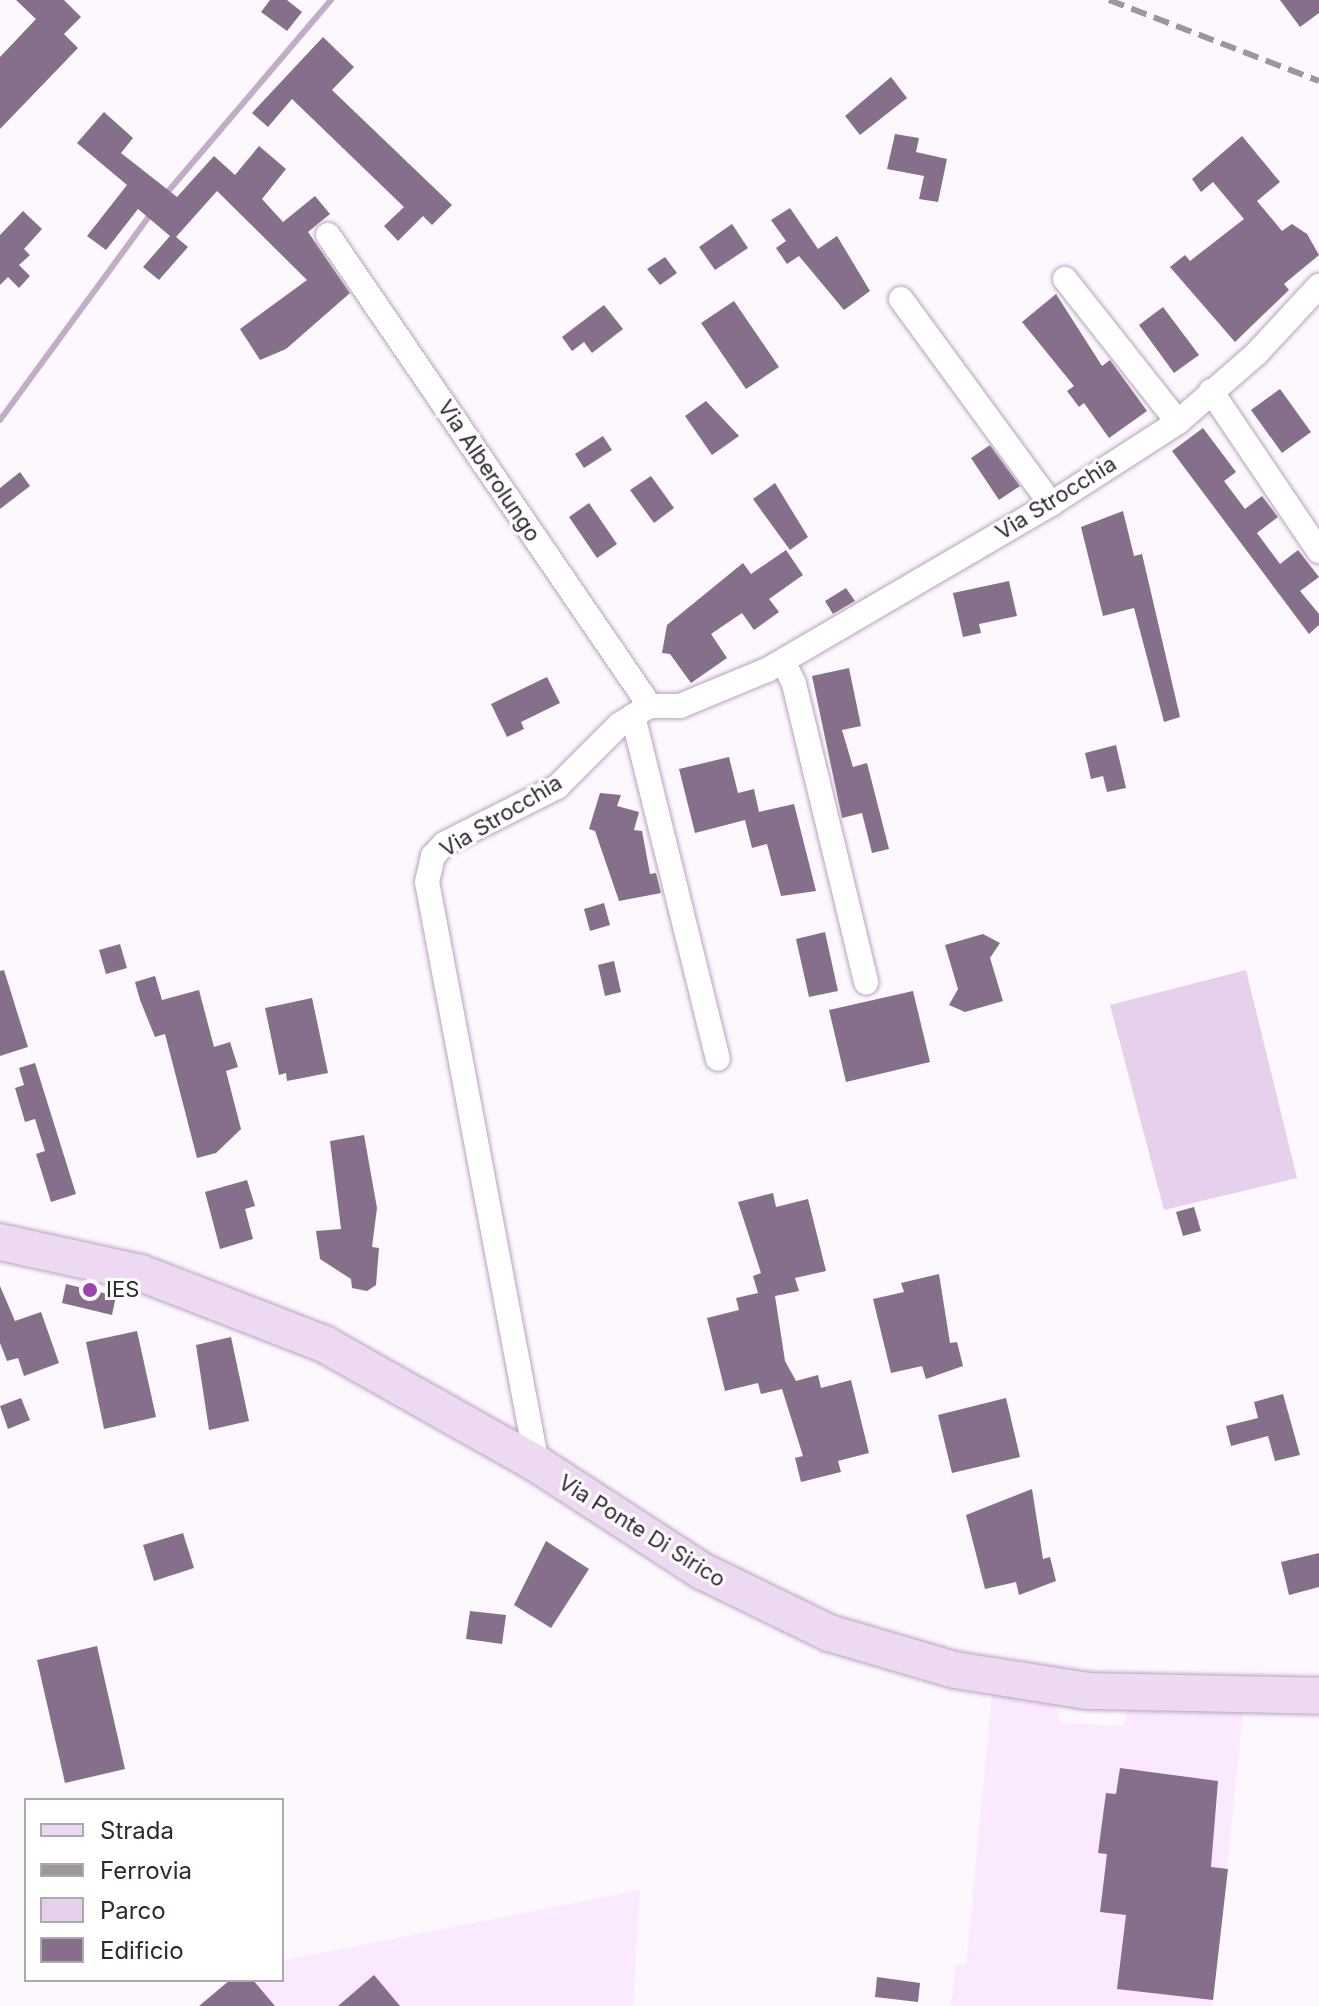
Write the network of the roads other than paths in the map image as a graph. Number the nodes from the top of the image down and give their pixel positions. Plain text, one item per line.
1 (328, 235) dead end
2 (1065, 279) dead end
3 (1319, 286) edge
4 (901, 299) dead end
5 (1211, 391) junction
6 (1178, 422) junction
7 (1051, 504) junction
8 (1319, 551) edge
9 (783, 661) junction
10 (642, 711) junction
11 (866, 982) dead end
12 (718, 1059) dead end
13 (0, 1242) edge
14 (537, 1464) junction
15 (1319, 1696) edge

1 - 10 street, Via Alberolungo
2 - 6 street
3 - 5 street, Via Strocchia
4 - 7 street
5 - 6 street, Via Strocchia
5 - 8 street
6 - 7 street, Via Strocchia
7 - 9 street, Via Strocchia
9 - 10 street, Via Strocchia
9 - 11 street
10 - 12 street
10 - 14 street, Via Strocchia
13 - 14 street, Via Ponte Di Sirico
14 - 15 street, Via Ponte Di Sirico

